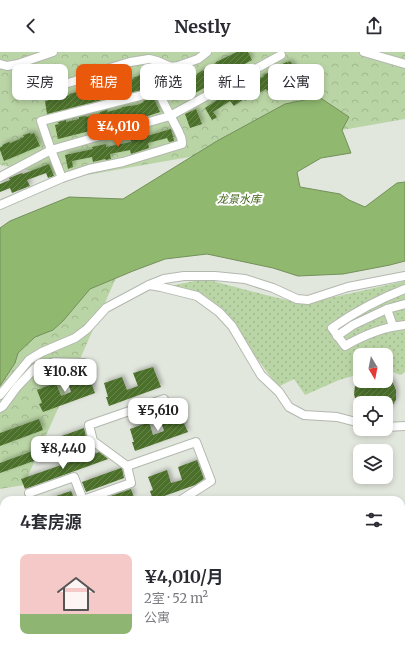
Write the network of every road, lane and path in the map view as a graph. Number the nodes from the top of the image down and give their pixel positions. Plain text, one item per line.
1 (53, 52) edge
2 (207, 52) edge
3 (364, 52) edge
4 (281, 55) dead end
5 (0, 64) edge
6 (164, 64) edge
7 (184, 64) edge
8 (405, 64) edge
9 (68, 82) edge
10 (140, 96) edge
11 (163, 100) edge
12 (170, 116) junction
13 (51, 150) junction
14 (0, 177) edge
15 (62, 178) junction
16 (0, 205) edge
17 (403, 277) edge
18 (149, 285) junction
19 (405, 289) edge
20 (405, 304) edge
21 (387, 309) junction
22 (348, 316) junction
23 (353, 324) junction
24 (405, 325) edge
25 (393, 326) junction
26 (337, 336) junction
27 (90, 375) dead end
28 (0, 395) edge
29 (164, 399) dead end
30 (0, 408) edge
31 (353, 420) edge
32 (405, 426) edge
33 (393, 427) edge
34 (127, 466) junction
35 (29, 493) dead end
36 (81, 496) edge
37 (94, 496) edge
38 (187, 496) edge

1 - 5 street
2 - 7 street
3 - 8 street
4 - 12 street
6 - 9 street
10 - 13 street
11 - 12 street
12 - 13 street
12 - 15 street
13 - 14 street
13 - 15 street
15 - 16 street
17 - 18 street
17 - 19 street
18 - 28 street
18 - 31 street
19 - 22 street
20 - 21 street
21 - 23 street
21 - 25 street
22 - 23 street
22 - 26 street
23 - 26 street
24 - 25 street
25 - 26 street
27 - 30 street
29 - 34 street
32 - 33 street
34 - 37 street
34 - 38 street
35 - 36 street

